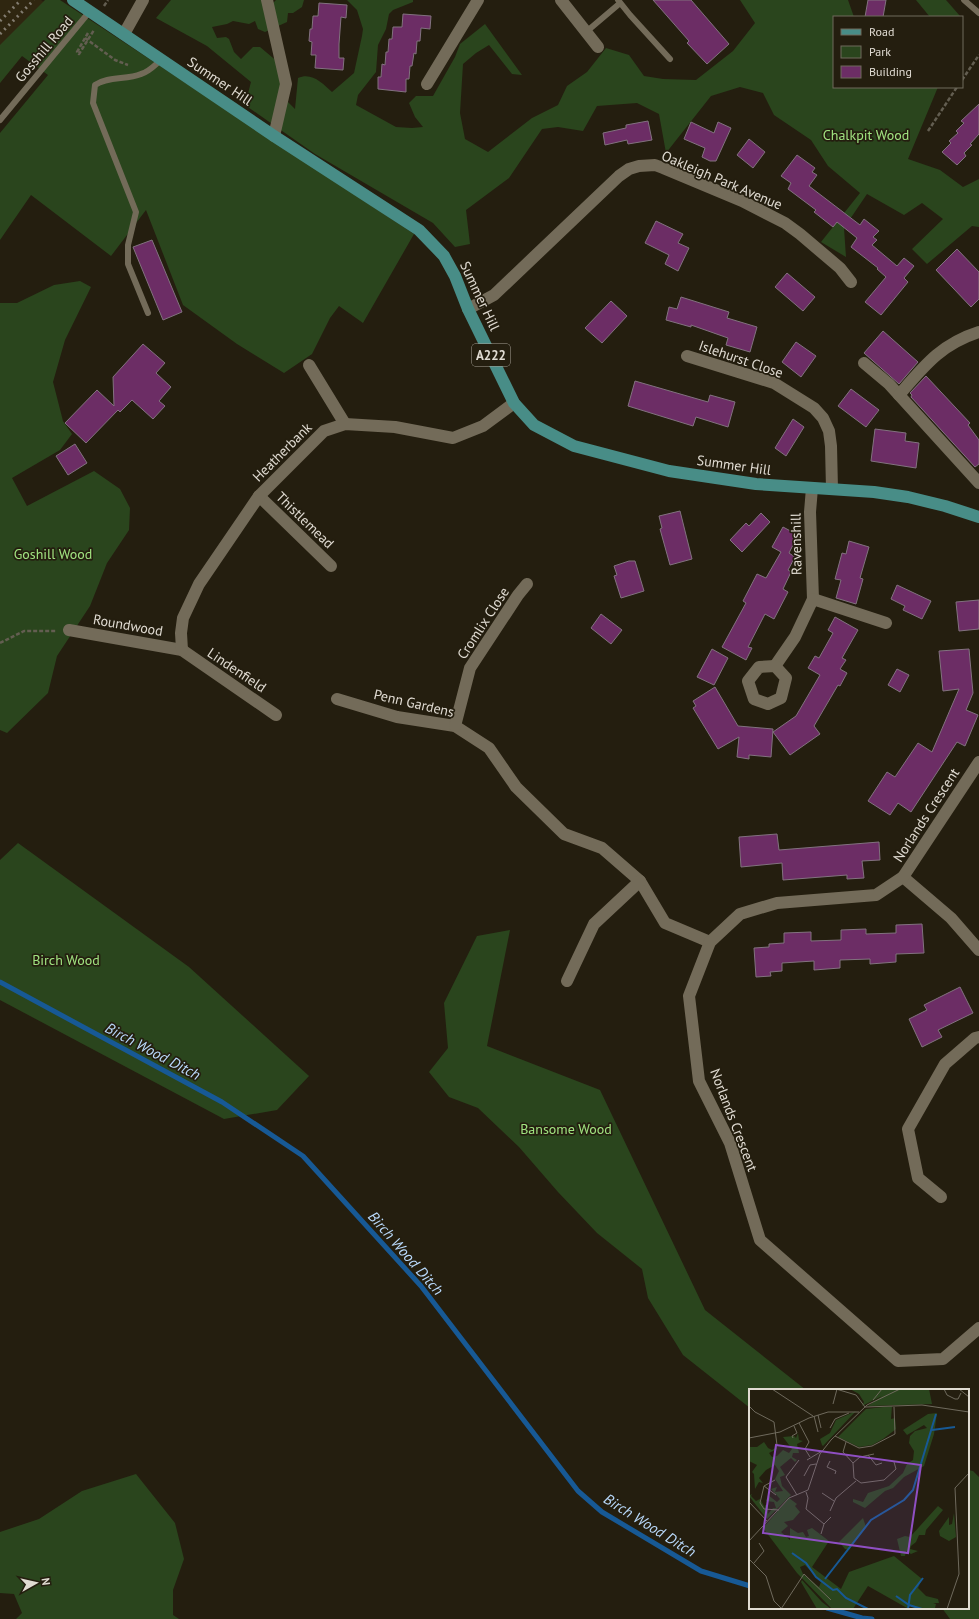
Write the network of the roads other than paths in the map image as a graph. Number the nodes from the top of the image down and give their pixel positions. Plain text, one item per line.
1 (73, 0) edge
2 (143, 0) edge
3 (267, 0) edge
4 (478, 0) edge
5 (561, 0) edge
6 (964, 0) edge
7 (619, 2) edge
8 (90, 11) junction
9 (979, 13) edge
10 (586, 32) junction
11 (124, 34) junction
12 (598, 47) dead end
13 (162, 59) junction
14 (670, 59) dead end
15 (427, 84) dead end
16 (0, 120) edge
17 (274, 136) junction
18 (851, 282) dead end
19 (468, 309) junction
20 (148, 313) dead end
21 (979, 332) edge
22 (687, 356) dead end
23 (864, 363) dead end
24 (309, 366) dead end
25 (899, 395) junction
26 (514, 403) junction
27 (345, 424) junction
28 (979, 483) edge
29 (812, 488) junction
30 (832, 489) junction
31 (258, 496) junction
32 (979, 517) edge
33 (331, 566) dead end
34 (527, 584) dead end
35 (814, 599) junction
36 (886, 623) dead end
37 (69, 630) road end
38 (182, 650) junction
39 (775, 666) dead end
40 (337, 699) dead end
41 (276, 715) dead end
42 (455, 726) junction
43 (979, 762) edge
44 (903, 877) junction
45 (640, 881) junction
46 (710, 942) junction
47 (979, 950) edge
48 (567, 981) dead end
49 (979, 1037) edge
50 (941, 1197) dead end
51 (978, 1328) edge

1 - 8 main road, Summer Hill / A222
2 - 11 street
3 - 17 street
4 - 15 street
5 - 10 street
6 - 9 lane
7 - 10 lane
7 - 14 lane
8 - 11 main road, Summer Hill / A222
8 - 16 lane, Gosshill Road
10 - 12 street
11 - 13 main road, Summer Hill / A222
13 - 17 main road, Summer Hill / A222
13 - 20 lane
17 - 19 main road, Summer Hill / A222
18 - 19 street, Oakleigh Park Avenue
19 - 26 main road, Summer Hill / A222
21 - 25 street
22 - 30 street, Islehurst Close
23 - 25 street
24 - 27 street
25 - 28 street
26 - 27 street, Heatherbank
26 - 29 main road, Summer Hill / A222
27 - 31 street, Heatherbank
29 - 30 main road, Summer Hill / A222
29 - 35 street, Ravenshill
30 - 32 main road, Summer Hill / A222
31 - 33 street, Thistlemead
31 - 38 street, Heatherbank
34 - 42 street, Cromlix Close
35 - 36 street
35 - 39 street, Ravenshill
37 - 38 street, Roundwood
38 - 41 street, Lindenfield
40 - 42 street, Penn Gardens
42 - 45 street, Penn Gardens
43 - 44 street, Norlands Crescent
44 - 46 street, Norlands Crescent
44 - 47 street
45 - 46 street, Penn Gardens
45 - 48 street
46 - 51 street, Norlands Crescent
49 - 50 street

